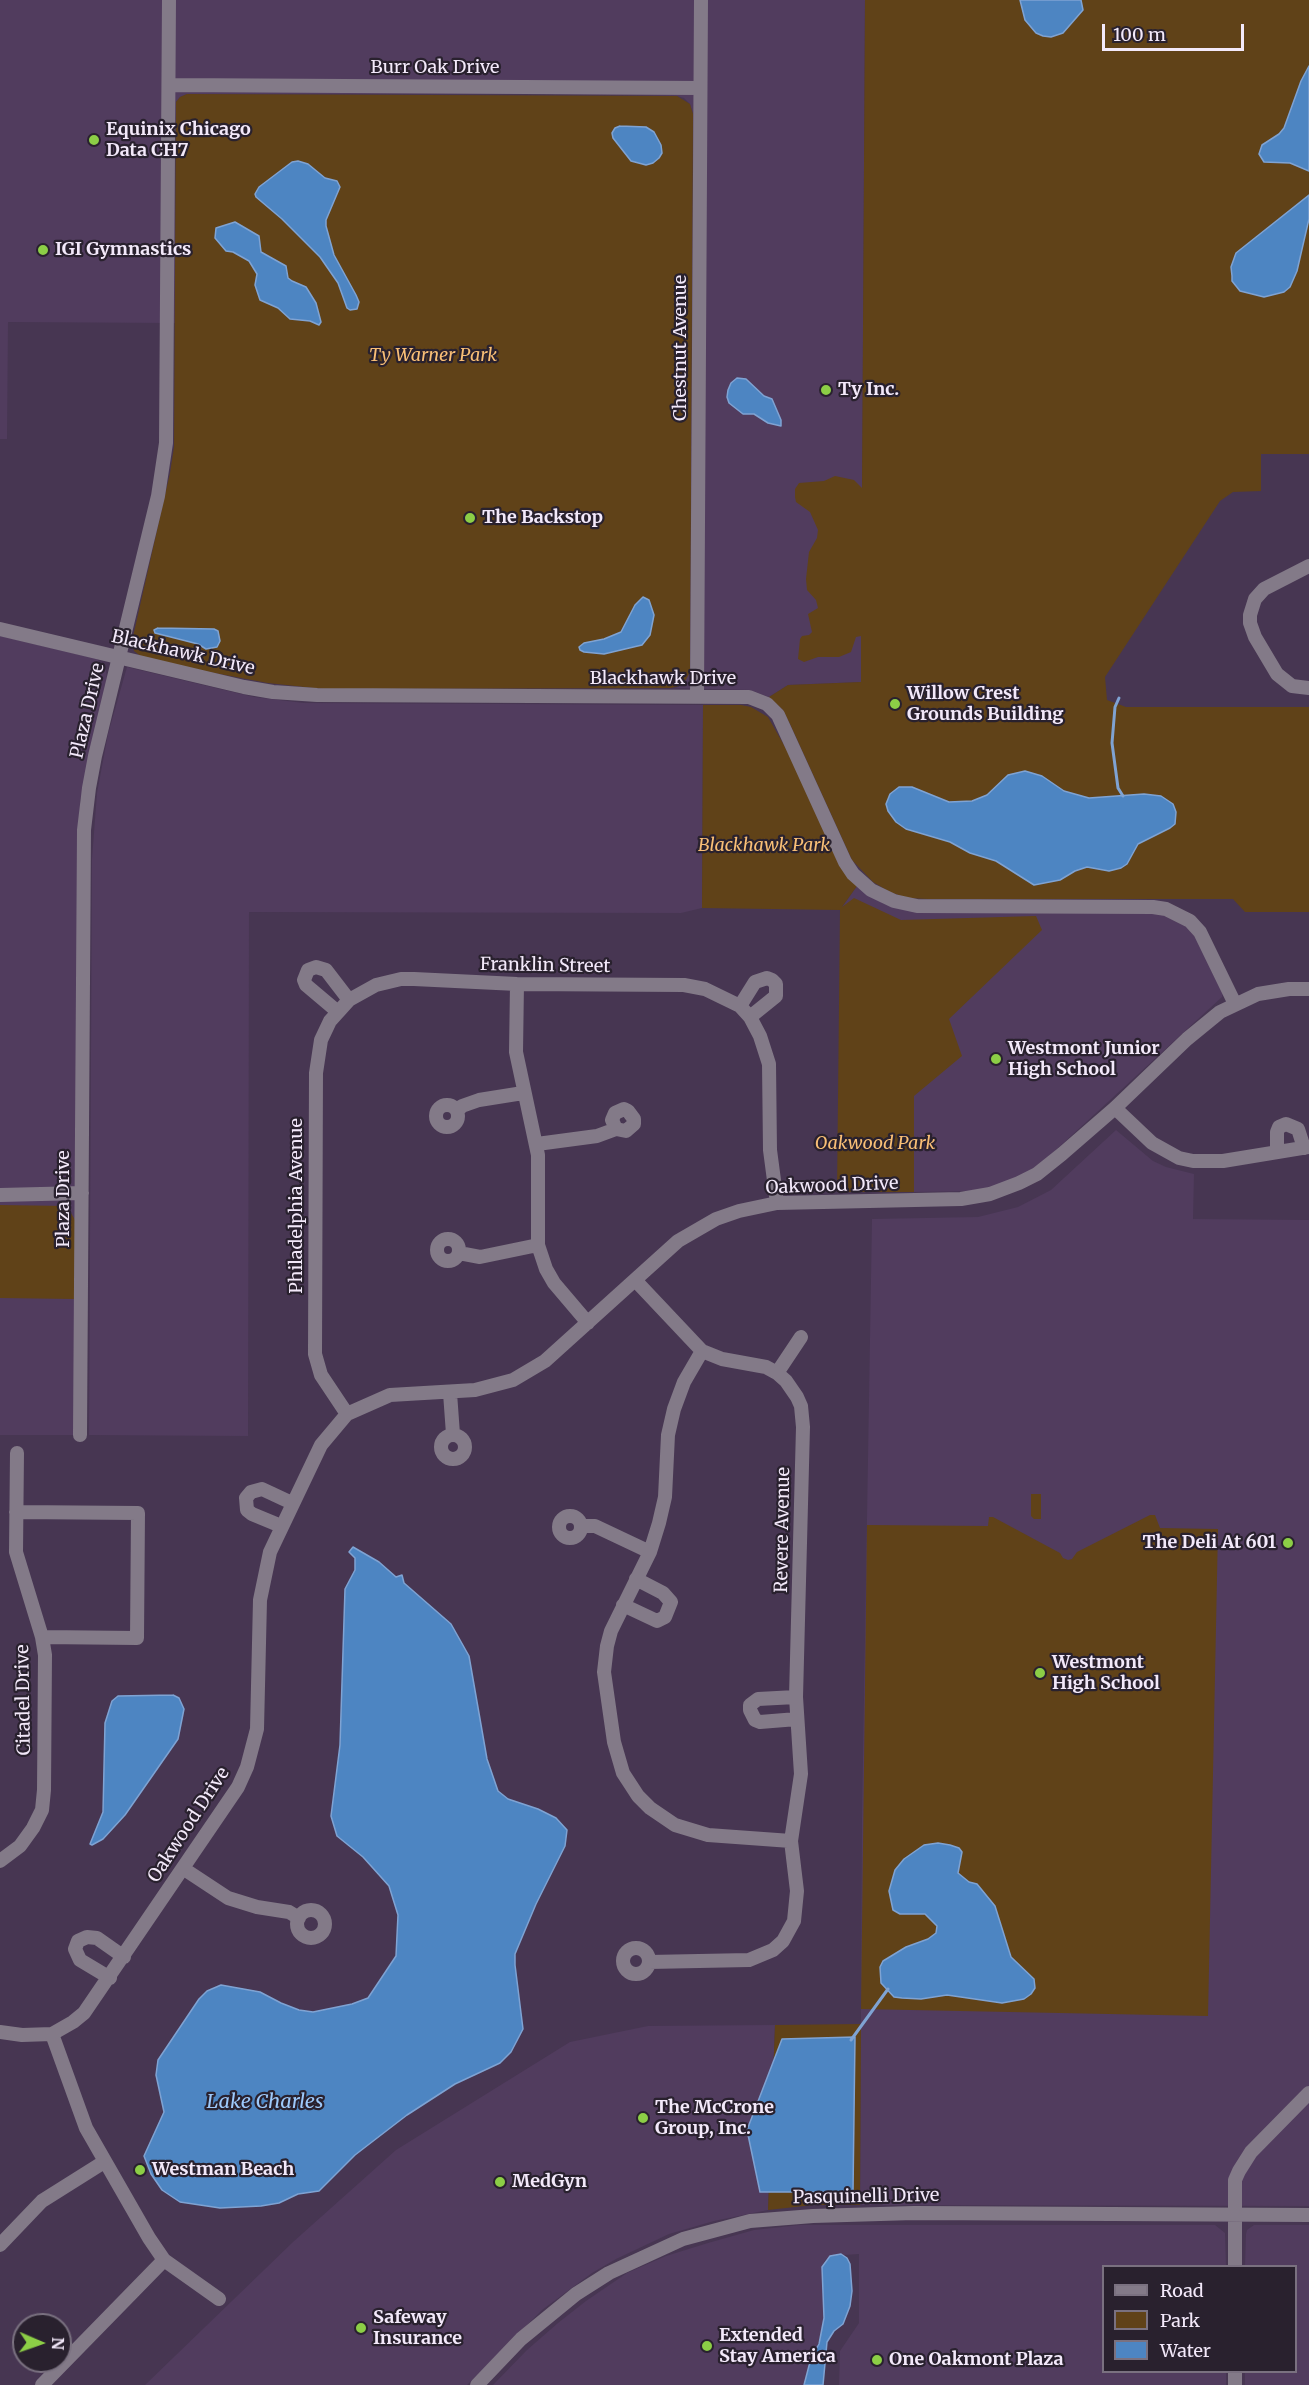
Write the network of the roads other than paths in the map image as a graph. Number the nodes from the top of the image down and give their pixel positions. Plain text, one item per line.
1 (169, 0) edge
2 (701, 0) edge
3 (169, 85) junction
4 (700, 88) junction
5 (1309, 566) edge
6 (0, 629) edge
7 (119, 657) junction
8 (1309, 688) edge
9 (697, 696) junction
10 (517, 984) junction
11 (1309, 989) edge
12 (349, 1000) junction
13 (1234, 1004) junction
14 (740, 1006) junction
15 (338, 1012) junction
16 (750, 1017) junction
17 (524, 1093) junction
18 (1115, 1108) junction
19 (457, 1111) dead end
20 (616, 1129) dead end
21 (537, 1144) junction
22 (1307, 1147) edge
23 (1277, 1152) junction
24 (82, 1193) junction
25 (0, 1195) edge
26 (777, 1203) junction
27 (538, 1245) junction
28 (459, 1253) dead end
29 (635, 1280) junction
30 (588, 1323) junction
31 (801, 1336) dead end
32 (702, 1351) junction
33 (777, 1373) junction
34 (450, 1393) junction
35 (347, 1414) junction
36 (453, 1434) dead end
37 (80, 1435) dead end
38 (17, 1453) dead end
39 (292, 1503) junction
40 (16, 1512) junction
41 (281, 1526) junction
42 (582, 1526) dead end
43 (650, 1552) junction
44 (636, 1579) junction
45 (623, 1605) junction
46 (42, 1637) junction
47 (796, 1697) junction
48 (797, 1719) junction
49 (791, 1841) junction
50 (0, 1861) edge
51 (184, 1869) junction
52 (298, 1918) dead end
53 (124, 1957) junction
54 (649, 1962) dead end
55 (110, 1977) junction
56 (0, 2031) edge
57 (52, 2034) junction
58 (1309, 2093) edge
59 (104, 2162) junction
60 (1309, 2215) edge
61 (1235, 2216) junction
62 (0, 2245) edge
63 (164, 2260) junction
64 (1235, 2265) edge
65 (219, 2299) dead end
66 (42, 2385) edge
67 (477, 2385) edge

1 - 3 street, Plaza Drive
2 - 4 street, Chestnut Avenue
3 - 4 street, Burr Oak Drive
3 - 7 street, Plaza Drive
4 - 9 street, Chestnut Avenue
5 - 8 street
6 - 7 street, Blackhawk Drive
7 - 9 street, Blackhawk Drive
7 - 24 street, Plaza Drive
9 - 13 street, Blackhawk Drive
10 - 12 street, Franklin Street
10 - 14 street, Franklin Street
10 - 17 street
11 - 13 street, Oakwood Drive
12 - 15 street, Philadelphia Avenue
12 - 15 street
13 - 18 street, Oakwood Drive
14 - 16 street
14 - 16 street
15 - 35 street, Philadelphia Avenue
16 - 26 street
17 - 19 street
17 - 21 street
18 - 23 street
18 - 26 street, Oakwood Drive
20 - 21 street
21 - 27 street
22 - 23 street
22 - 23 street
24 - 25 street
24 - 37 street, Plaza Drive
26 - 29 street, Oakwood Drive
27 - 28 street
27 - 30 street
29 - 30 street, Oakwood Drive
29 - 32 street
30 - 34 street, Oakwood Drive
31 - 33 street
32 - 33 street
32 - 43 street
33 - 47 street, Revere Avenue
34 - 35 street, Oakwood Drive
34 - 36 street
35 - 39 street, Oakwood Drive
38 - 40 street, Citadel Drive
39 - 41 street, Oakwood Drive
39 - 41 street
40 - 46 street, Citadel Drive
40 - 46 street
41 - 51 street, Oakwood Drive
42 - 43 street
43 - 44 street
44 - 45 street
44 - 45 street
45 - 49 street
46 - 50 street, Citadel Drive
47 - 48 street, Revere Avenue
47 - 48 street
48 - 49 street, Revere Avenue
49 - 54 street, Revere Avenue
51 - 52 street
51 - 53 street, Oakwood Drive
53 - 55 street, Oakwood Drive
53 - 55 street
55 - 57 street, Oakwood Drive
56 - 57 street, Oakwood Drive
57 - 59 street
58 - 61 street
59 - 62 street
59 - 63 street
60 - 61 street, Pasquinelli Drive
61 - 64 street
61 - 67 street, Pasquinelli Drive
63 - 65 street
63 - 66 street

